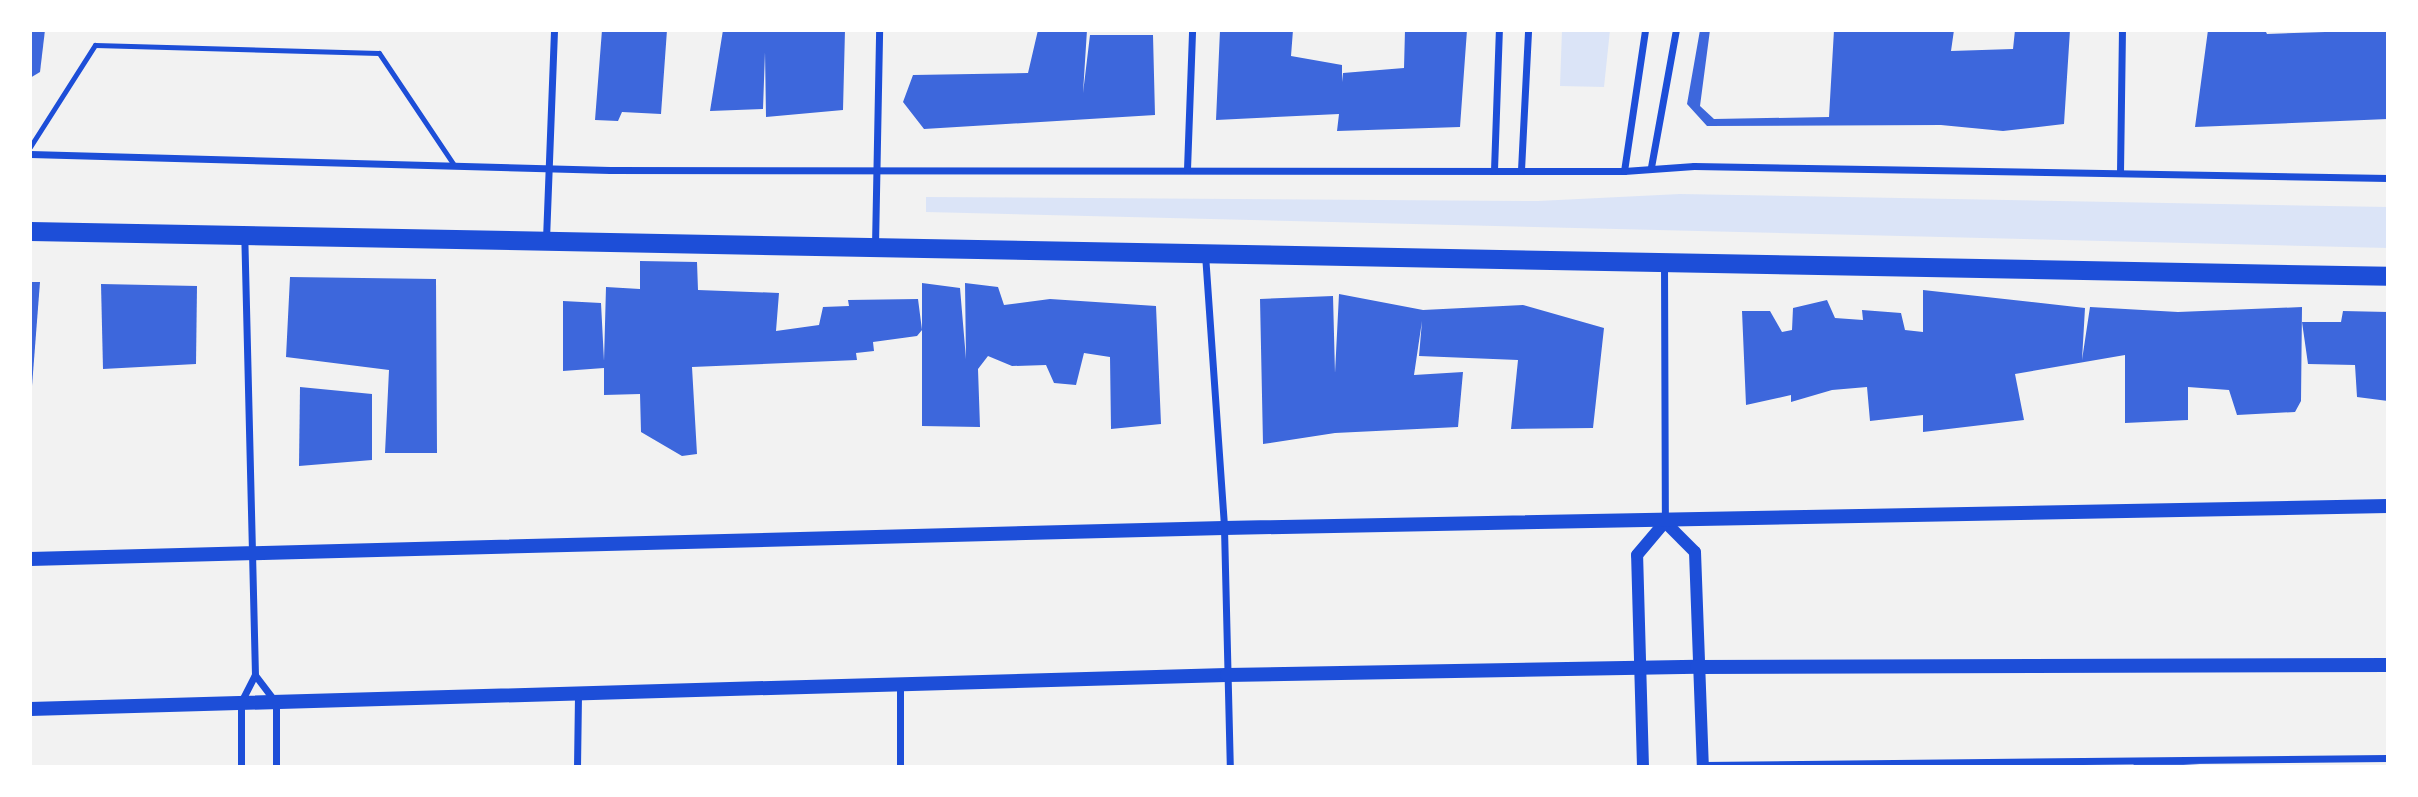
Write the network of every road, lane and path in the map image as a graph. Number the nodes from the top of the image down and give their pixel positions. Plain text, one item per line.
1 (554, 30) edge
2 (879, 30) edge
3 (1192, 30) edge
4 (1499, 30) edge
5 (1528, 30) edge
6 (1645, 30) edge
7 (1676, 30) edge
8 (2122, 30) edge
9 (30, 147) edge
10 (30, 154) edge
11 (454, 165) junction
12 (1651, 167) junction
13 (550, 168) junction
14 (1187, 169) junction
15 (1494, 170) junction
16 (1521, 170) junction
17 (1624, 171) junction
18 (877, 172) junction
19 (2120, 172) junction
20 (2388, 178) edge
21 (30, 231) edge
22 (244, 233) junction
23 (546, 241) junction
24 (875, 246) junction
25 (1205, 252) junction
26 (1664, 260) junction
27 (2388, 276) edge
28 (2388, 506) edge
29 (1665, 522) junction
30 (1224, 528) junction
31 (251, 553) junction
32 (30, 559) edge
33 (2388, 665) edge
34 (1698, 667) junction
35 (1640, 670) junction
36 (255, 675) junction
37 (1227, 675) junction
38 (900, 685) junction
39 (578, 693) junction
40 (240, 702) junction
41 (276, 703) junction
42 (30, 709) edge
43 (2388, 758) edge
44 (1703, 766) edge
45 (241, 767) edge
46 (276, 767) edge
47 (577, 767) edge
48 (900, 767) edge
49 (1230, 767) edge
50 (1643, 767) edge

1 - 13 street
2 - 18 street
3 - 14 street
4 - 15 street
5 - 16 street
6 - 17 street
7 - 12 street
8 - 19 street
9 - 11 lane
10 - 11 street
11 - 13 street
12 - 17 street
12 - 19 street
13 - 18 street
13 - 23 street
14 - 15 street
14 - 18 street
15 - 16 street
16 - 17 street
18 - 24 street
19 - 20 street
21 - 22 highway
22 - 23 highway
22 - 31 street
23 - 24 highway
24 - 25 highway
25 - 26 highway
25 - 30 street
26 - 27 highway
26 - 29 street
28 - 29 main road
29 - 30 main road
29 - 34 street
29 - 35 street
30 - 31 main road
30 - 37 street
31 - 32 main road
31 - 36 street
33 - 34 main road
34 - 35 main road
34 - 44 street
35 - 37 main road
35 - 50 street
36 - 40 street
36 - 41 street
37 - 38 main road
37 - 49 street
38 - 39 main road
38 - 48 street
39 - 41 main road
39 - 47 street
40 - 41 main road
40 - 42 main road
40 - 45 street
41 - 46 street
43 - 44 street

